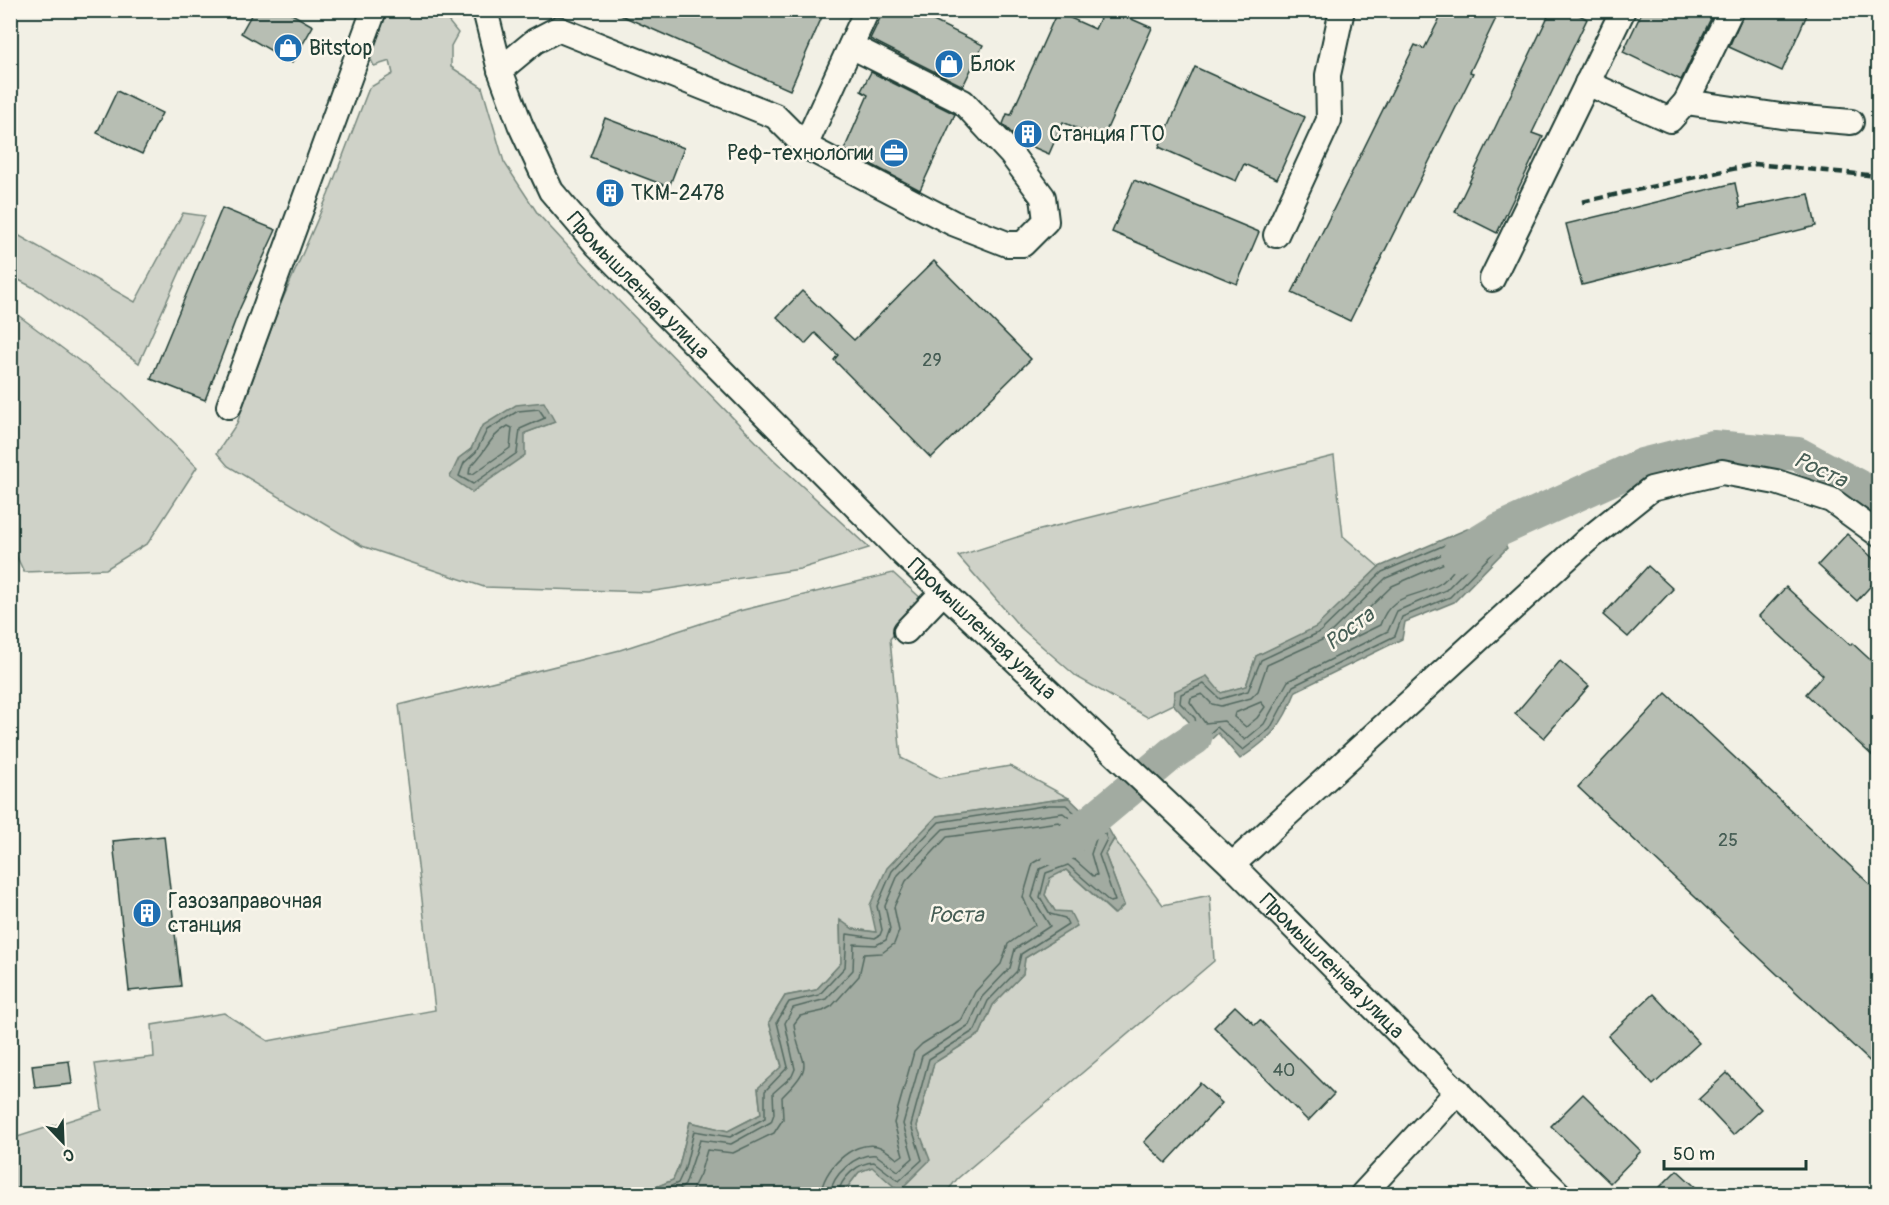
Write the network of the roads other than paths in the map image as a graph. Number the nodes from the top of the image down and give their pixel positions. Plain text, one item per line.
1 (374, 10) edge
2 (485, 10) edge
3 (867, 10) edge
4 (1341, 10) edge
5 (1623, 10) edge
6 (1731, 10) edge
7 (556, 20) edge
8 (851, 46) junction
9 (500, 70) junction
10 (1587, 83) junction
11 (1686, 102) junction
12 (1851, 122) dead end
13 (805, 146) junction
14 (1276, 235) dead end
15 (1492, 279) dead end
16 (229, 406) dead end
17 (1878, 534) edge
18 (943, 592) junction
19 (906, 631) dead end
20 (1232, 865) junction
21 (1458, 1091) junction
22 (1363, 1194) edge
23 (1559, 1194) edge

1 - 16 street
2 - 9 street, Промышленная улица
3 - 8 street
4 - 14 street
5 - 10 street
6 - 11 street
7 - 9 street
7 - 13 street
8 - 13 street
8 - 13 street
9 - 18 street, Промышленная улица
10 - 11 street
10 - 15 street
11 - 12 street
17 - 20 street
18 - 19 street
18 - 20 street, Промышленная улица
20 - 21 street, Промышленная улица
21 - 22 street
21 - 23 street, Промышленная улица

